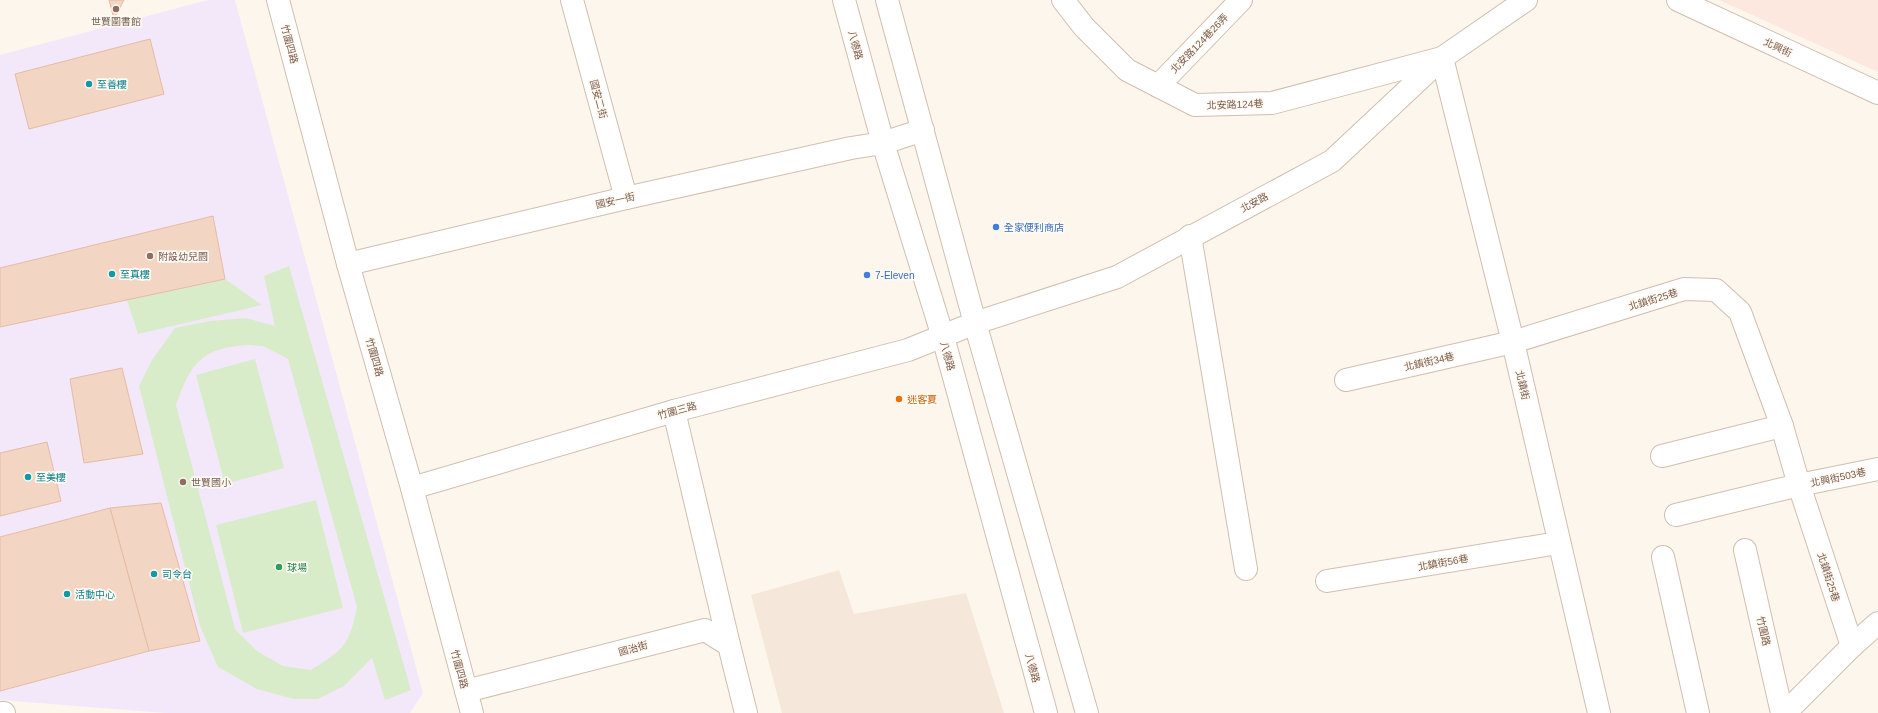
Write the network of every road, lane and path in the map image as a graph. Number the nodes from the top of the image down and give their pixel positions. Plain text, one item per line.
1 (278, 0) edge
2 (572, 0) edge
3 (844, 0) edge
4 (887, 0) edge
5 (1063, 0) edge
6 (1241, 0) edge
7 (1526, 0) edge
8 (1678, 0) edge
9 (1442, 58) junction
10 (1158, 86) junction
11 (1878, 93) edge
12 (923, 130) junction
13 (883, 144) junction
14 (626, 198) junction
15 (1190, 236) junction
16 (348, 264) junction
17 (974, 323) junction
18 (942, 337) junction
19 (1513, 342) junction
20 (1346, 380) dead end
21 (674, 411) junction
22 (1782, 426) junction
23 (1662, 456) dead end
24 (1878, 469) edge
25 (1799, 485) junction
26 (412, 488) junction
27 (1676, 515) dead end
28 (1558, 543) junction
29 (1745, 550) dead end
30 (1662, 557) dead end
31 (1246, 569) dead end
32 (1328, 581) dead end
33 (1878, 624) edge
34 (729, 645) junction
35 (1852, 646) junction
36 (466, 691) junction
37 (0, 713) edge
38 (4, 713) edge
39 (472, 713) edge
40 (746, 713) edge
41 (1046, 713) edge
42 (1087, 713) edge
43 (1599, 713) edge
44 (1698, 713) edge
45 (1784, 713) edge

1 - 16 street, 竹圍四路
2 - 14 street, 國安二街
3 - 13 street, 八德路
4 - 12 street
5 - 10 street, 北安路124巷
6 - 10 street, 北安路124巷26弄
7 - 9 street, 北安路
8 - 11 street, 北興街
9 - 10 street, 北安路124巷
9 - 15 street, 北安路
9 - 19 street, 北鎮街
12 - 13 street, 國安一街
12 - 17 street
13 - 14 street, 國安一街
13 - 18 street, 八德路
14 - 16 street, 國安一街
15 - 17 street, 北安路
15 - 31 street
16 - 26 street, 竹圍四路
17 - 18 street, 北安路
17 - 42 street
18 - 21 street, 竹圍三路
18 - 41 street, 八德路
19 - 20 street, 北鎮街34巷
19 - 22 street, 北鎮街25巷
19 - 28 street, 北鎮街
21 - 26 street, 竹圍三路
21 - 34 street
22 - 23 street
22 - 25 street, 北鎮街25巷
24 - 25 street, 北興街503巷
25 - 27 street
25 - 35 street, 北鎮街25巷
26 - 36 street, 竹圍四路
28 - 32 street, 北鎮街56巷
28 - 43 street, 北鎮街
29 - 45 street, 竹圍路
30 - 44 street
33 - 35 street, 竹圍路
34 - 36 street, 國治街
34 - 40 street
35 - 45 street, 竹圍路
36 - 39 street, 竹圍四路
37 - 38 street

